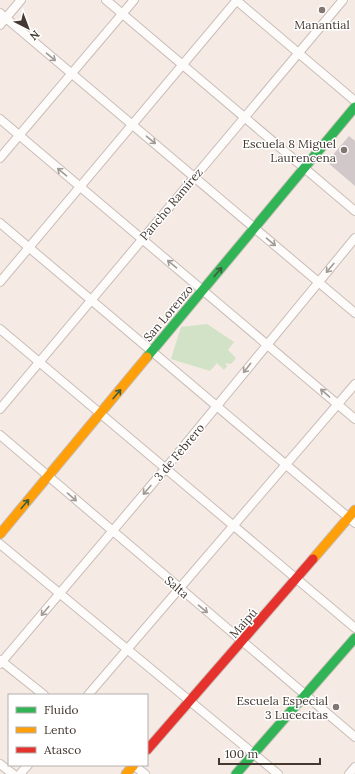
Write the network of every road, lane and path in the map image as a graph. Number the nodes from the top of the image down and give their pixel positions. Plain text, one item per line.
1 (21, 0) edge
2 (106, 0) edge
3 (134, 0) edge
4 (236, 0) edge
5 (343, 0) edge
6 (122, 14) junction
7 (3, 16) edge
8 (0, 25) edge
9 (298, 53) junction
10 (182, 65) junction
11 (71, 74) junction
12 (355, 101) edge
13 (355, 107) edge
14 (244, 117) junction
15 (0, 119) edge
16 (132, 125) junction
17 (19, 135) junction
18 (0, 158) edge
19 (304, 168) junction
20 (194, 177) junction
21 (80, 187) junction
22 (355, 211) edge
23 (0, 223) edge
24 (254, 228) junction
25 (355, 238) edge
26 (142, 239) junction
27 (29, 248) junction
28 (0, 282) edge
29 (318, 282) junction
30 (203, 290) junction
31 (91, 300) junction
32 (355, 313) edge
33 (0, 329) edge
34 (267, 343) junction
35 (152, 352) junction
36 (39, 362) junction
37 (355, 384) edge
38 (338, 404) junction
39 (217, 407) junction
40 (0, 408) edge
41 (100, 414) junction
42 (355, 419) edge
43 (0, 435) edge
44 (286, 465) junction
45 (165, 469) junction
46 (48, 476) junction
47 (355, 510) edge
48 (352, 520) edge
49 (233, 526) junction
50 (112, 531) junction
51 (0, 534) edge
52 (0, 544) edge
53 (296, 579) junction
54 (179, 588) junction
55 (59, 593) junction
56 (355, 628) edge
57 (355, 638) edge
58 (242, 642) junction
59 (127, 649) junction
60 (1, 662) edge
61 (43, 694) edge
62 (89, 694) edge
63 (305, 696) junction
64 (190, 701) junction
65 (355, 737) edge
66 (148, 749) edge
67 (254, 754) junction
68 (0, 764) edge
69 (27, 766) edge
70 (133, 766) edge
71 (135, 766) edge
72 (355, 767) edge
73 (13, 774) edge
74 (20, 774) edge
75 (126, 774) edge
76 (144, 774) edge
77 (236, 774) edge
78 (278, 774) edge
79 (349, 774) edge

1 - 7 street
2 - 6 street
3 - 6 street
4 - 9 street
4 - 10 street
5 - 9 street, Pancho Ramírez
6 - 10 street
6 - 11 street
7 - 8 street
7 -> 11 street
9 - 12 street
9 - 14 street, Pancho Ramírez
10 - 14 street
10 - 16 street
11 - 16 street
11 - 17 street
13 - 19 street, San Lorenzo
14 - 19 street
14 - 20 street, Pancho Ramírez
15 - 17 street
16 -> 20 street
16 - 21 street
17 - 18 street
21 -> 17 street
19 - 22 street
19 - 24 street, San Lorenzo
20 - 24 street
20 - 26 street, Pancho Ramírez
21 - 26 street
21 - 27 street
23 - 27 street
24 -> 29 street
30 -> 24 street, San Lorenzo
25 -> 29 street, 3 de Febrero
30 -> 26 street
26 - 31 street, Pancho Ramírez
27 - 28 street
27 - 31 street
29 - 32 street
29 - 34 street, 3 de Febrero
30 - 34 street
30 - 35 street, San Lorenzo
31 - 35 street
31 - 36 street, Pancho Ramírez
33 - 36 street
38 -> 34 street
34 -> 39 street, 3 de Febrero
35 - 39 street
41 -> 35 street, San Lorenzo
36 - 40 street, Pancho Ramírez
36 - 41 street
37 - 38 street
38 - 42 street
38 - 44 street
39 - 44 street
39 - 45 street, 3 de Febrero
41 - 45 street
41 - 46 street, San Lorenzo
43 - 46 street, Salta
44 - 48 street
44 - 49 street
45 - 49 street
45 -> 50 street, 3 de Febrero
46 -> 50 street, Salta
51 -> 46 street, San Lorenzo
47 - 48 street, Maipú
48 - 53 street, Maipú
49 - 53 street
49 - 54 street
50 - 54 street, Salta
50 - 55 street, 3 de Febrero
52 - 55 street
53 - 56 street
53 - 58 street, Maipú
54 -> 58 street, Salta
54 - 59 street
55 - 59 street
55 -> 60 street, 3 de Febrero
57 - 63 street
58 - 63 street, Salta
58 - 64 street, Maipú
59 - 62 street
59 - 64 street
60 - 61 street
63 - 65 street, Salta
63 - 67 street
64 - 66 street, Maipú
64 - 67 street
67 - 77 street
67 - 78 street
68 - 73 street
69 - 74 street
70 - 75 street
71 - 76 street
72 - 79 street

